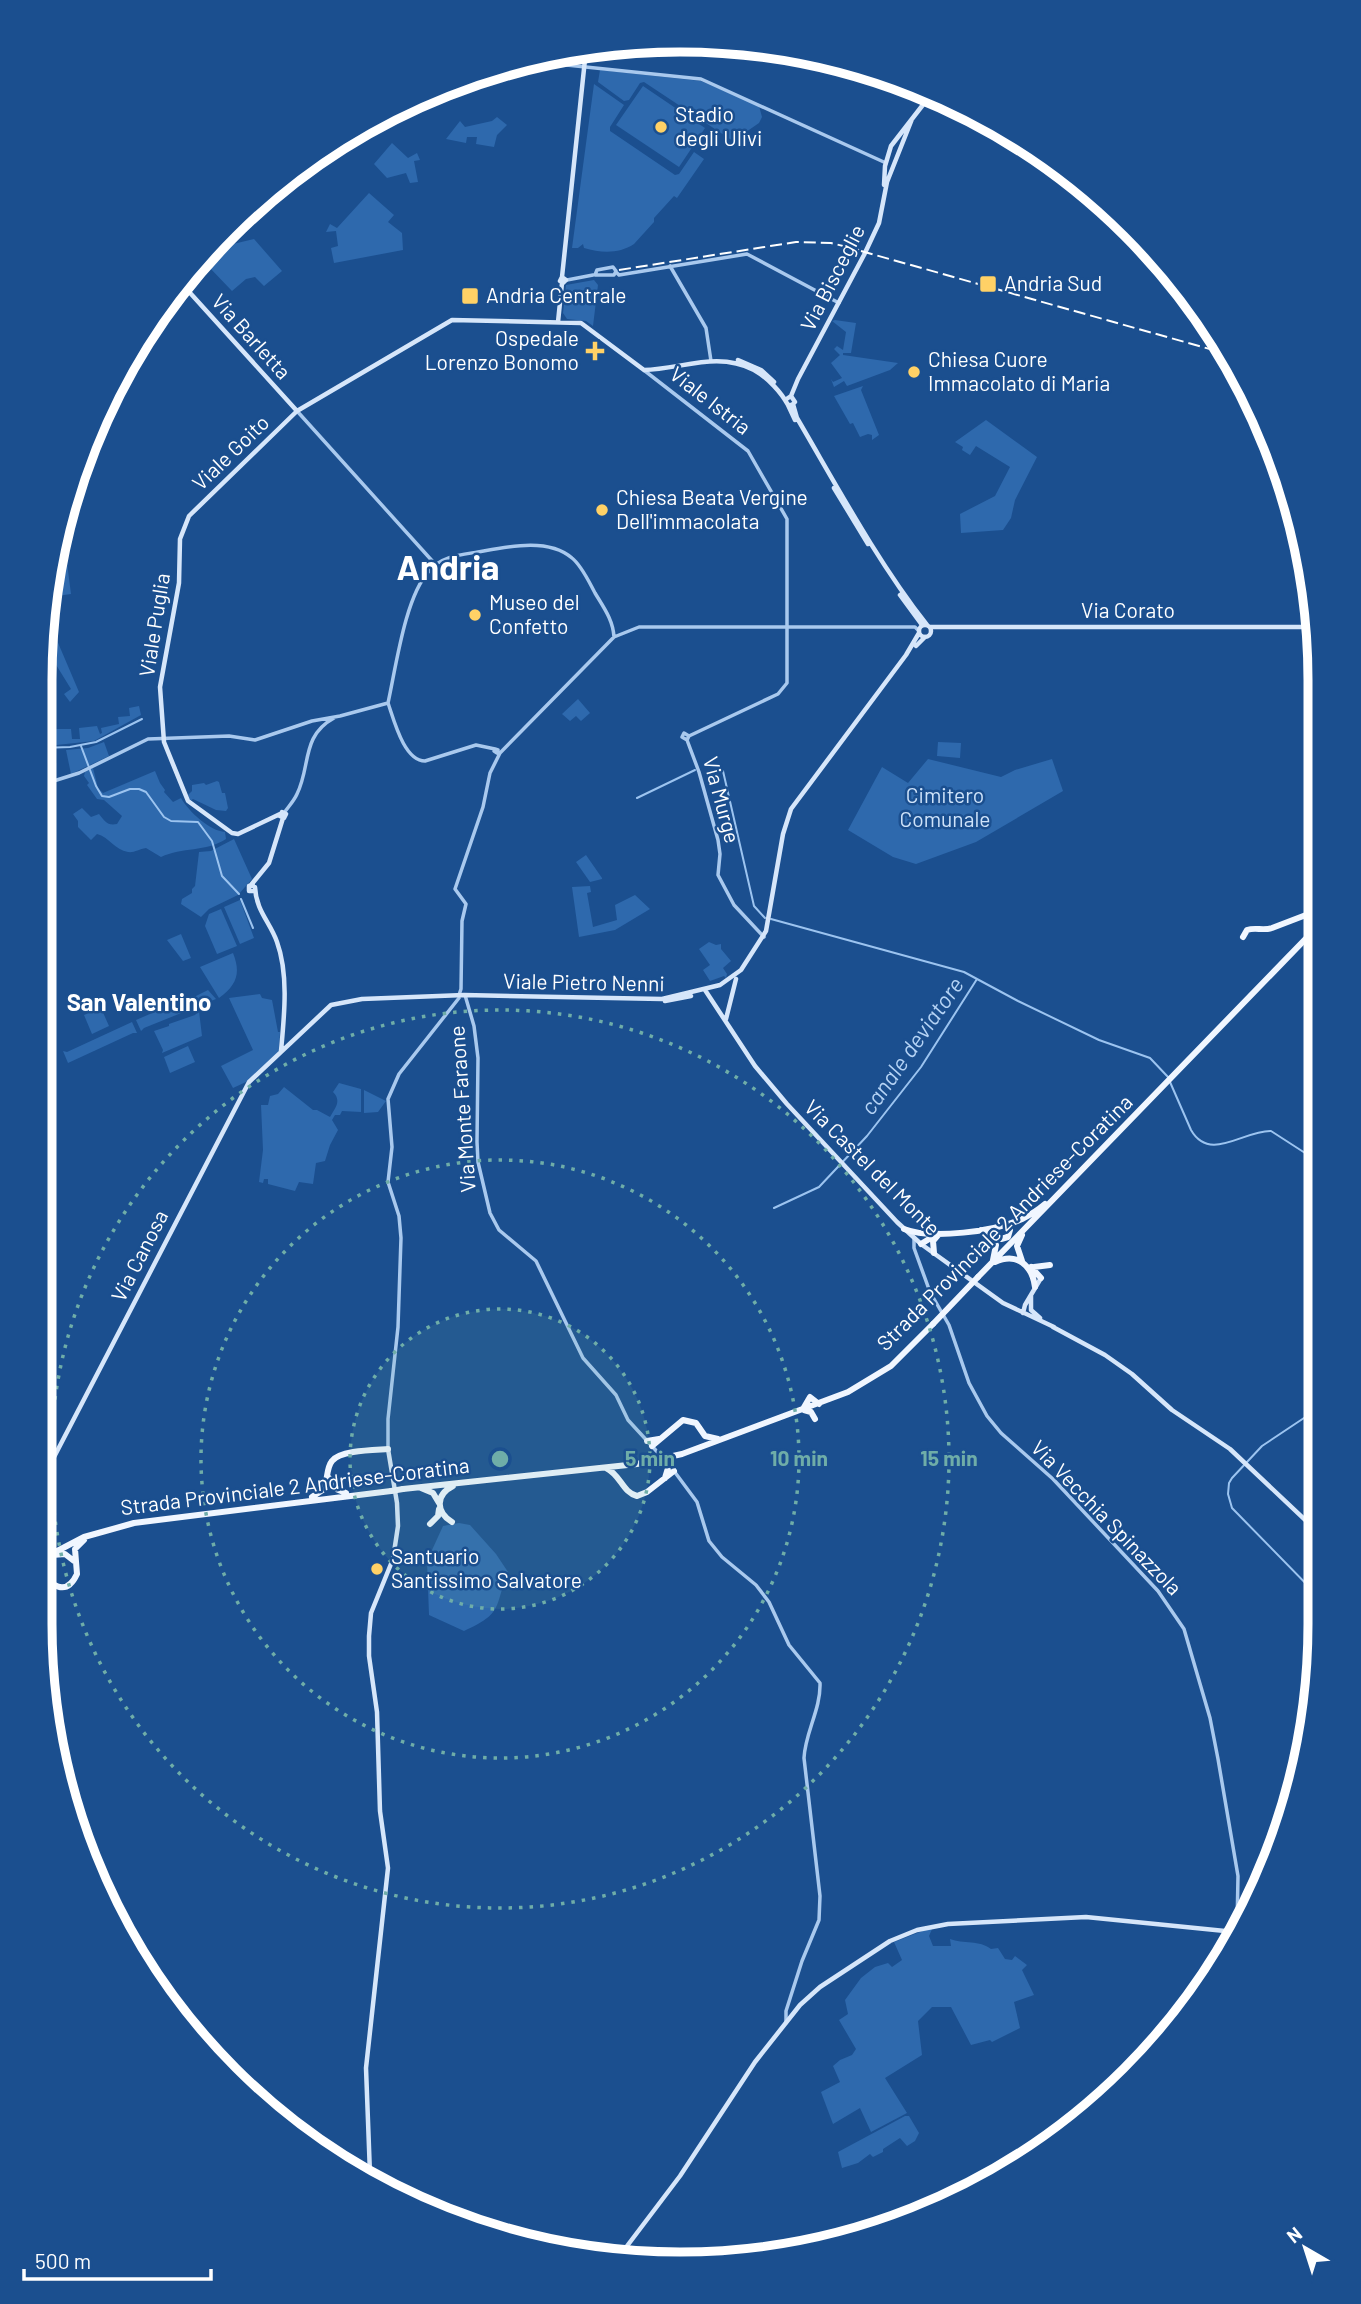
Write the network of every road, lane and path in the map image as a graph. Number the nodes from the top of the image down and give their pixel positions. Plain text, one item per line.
1 (585, 60) edge
2 (563, 64) edge
3 (584, 66) junction
4 (925, 102) edge
5 (912, 119) junction
6 (895, 138) junction
7 (903, 141) junction
8 (886, 160) junction
9 (885, 173) junction
10 (892, 174) junction
11 (885, 193) junction
12 (670, 266) junction
13 (614, 272) junction
14 (596, 275) junction
15 (565, 280) junction
16 (188, 291) edge
17 (839, 303) junction
18 (469, 320) joint
19 (558, 322) junction
20 (711, 359) junction
21 (654, 369) junction
22 (644, 370) junction
23 (652, 376) junction
24 (790, 400) junction
25 (297, 411) junction
26 (187, 519) joint
27 (435, 564) junction
28 (787, 627) junction
29 (1306, 627) edge
30 (925, 630) junction
31 (614, 637) junction
32 (388, 703) junction
33 (336, 717) junction
34 (164, 738) junction
35 (499, 751) junction
36 (52, 782) edge
37 (282, 816) junction
38 (1308, 915) edge
39 (770, 919) junction
40 (1308, 936) edge
41 (764, 937) junction
42 (1243, 937) dead end
43 (736, 979) junction
44 (706, 991) junction
45 (462, 995) junction
46 (331, 1005) joint
47 (726, 1020) junction
48 (281, 1052) junction
49 (1063, 1190) junction
50 (1003, 1225) junction
51 (1029, 1225) junction
52 (904, 1229) junction
53 (977, 1230) junction
54 (926, 1234) junction
55 (938, 1235) junction
56 (992, 1235) junction
57 (914, 1238) junction
58 (921, 1244) junction
59 (934, 1253) junction
60 (990, 1265) junction
61 (1050, 1265) dead end
62 (1028, 1267) junction
63 (1041, 1278) joint
64 (1035, 1287) junction
65 (1030, 1300) junction
66 (1007, 1305) junction
67 (1023, 1313) junction
68 (1054, 1327) junction
69 (820, 1403) junction
70 (801, 1410) junction
71 (701, 1431) junction
72 (724, 1439) junction
73 (656, 1445) joint
74 (388, 1449) junction
75 (688, 1451) junction
76 (52, 1461) edge
77 (637, 1464) junction
78 (604, 1468) junction
79 (671, 1471) joint
80 (328, 1473) junction
81 (622, 1482) junction
82 (457, 1484) junction
83 (419, 1488) junction
84 (355, 1495) junction
85 (305, 1500) junction
86 (440, 1510) junction
87 (452, 1522) dead end
88 (1308, 1522) edge
89 (430, 1524) dead end
90 (93, 1534) junction
91 (52, 1554) edge
92 (52, 1556) edge
93 (75, 1562) junction
94 (52, 1585) edge
95 (1237, 1915) edge
96 (1230, 1928) edge
97 (786, 2022) junction
98 (370, 2169) edge
99 (625, 2249) edge

1 - 3 main road
2 - 3 street
3 - 8 street
3 - 15 main road
4 - 5 main road, Via Bisceglie
5 - 6 main road, Via Bisceglie
5 - 7 main road, Via Bisceglie
6 - 7 main road
6 - 8 main road, Via Bisceglie
7 - 10 main road, Via Bisceglie
8 - 9 main road, Via Bisceglie
9 - 10 main road
9 - 11 main road, Via Bisceglie
10 - 11 main road, Via Bisceglie
11 - 17 main road, Via Bisceglie
12 - 13 street
12 - 17 street
12 - 20 street
13 - 14 street
13 - 14 street
14 - 15 street
15 - 19 main road
16 - 25 main road, Via Barletta
17 - 24 main road, Via Bisceglie
18 - 19 main road, Viale Istria
18 - 25 main road, Viale Goito
19 - 22 main road, Viale Istria
20 - 21 main road
20 - 22 main road
20 - 24 main road
21 - 22 main road
21 - 23 street, Viale Istria
22 - 23 street, Viale Istria
23 - 28 street, Viale Istria
24 - 30 main road
25 - 26 main road, Viale Goito
25 - 27 street
26 - 34 main road, Viale Puglia
27 - 31 street
27 - 32 street
28 - 30 street
28 - 31 street
28 - 41 street, Via Murge
29 - 30 main road, Via Corato
30 - 39 main road
31 - 35 street
32 - 33 street
32 - 35 street
33 - 34 street
33 - 37 street
34 - 36 street
34 - 37 main road, Viale Puglia
35 - 45 street, Via Monte Faraone
37 - 48 main road
38 - 42 main road
39 - 41 main road
39 - 43 main road
40 - 49 main road, Strada Provinciale 2 Andriese-Coratina
41 - 44 main road
43 - 44 main road
43 - 47 main road
44 - 45 main road, Viale Pietro Nenni
44 - 47 main road, Via Castel del Monte
45 - 46 main road, Viale Pietro Nenni
45 - 73 street, Via Monte Faraone
45 - 74 street
46 - 48 main road, Via Canosa
47 - 52 main road, Via Castel del Monte
48 - 76 main road, Via Canosa
49 - 50 main road
49 - 51 main road, Strada Provinciale 2 Andriese-Coratina
50 - 53 main road
50 - 56 main road
51 - 60 main road, Strada Provinciale 2 Andriese-Coratina
51 - 62 main road
52 - 54 main road
52 - 57 main road, Via Castel del Monte
53 - 55 main road
53 - 56 main road
54 - 55 main road
54 - 58 main road
55 - 58 main road
55 - 59 main road
56 - 60 main road
57 - 58 main road, Via Castel del Monte
57 - 95 street, Via Vecchia Spinazzola
58 - 59 main road, Via Castel del Monte
59 - 66 main road, Via Castel del Monte
60 - 62 main road
60 - 69 main road, Strada Provinciale 2 Andriese-Coratina, bridge
61 - 62 main road
62 - 63 main road
62 - 64 main road
63 - 64 main road
64 - 65 main road
65 - 66 main road
65 - 67 main road
65 - 68 main road
66 - 67 main road, Via Castel del Monte
67 - 68 main road, Via Castel del Monte
68 - 88 main road
69 - 70 main road, Strada Provinciale 2 Andriese-Coratina
69 - 70 main road
70 - 72 main road, Strada Provinciale 2 Andriese-Coratina
71 - 72 main road
71 - 73 main road
71 - 75 main road
72 - 75 main road, Strada Provinciale 2 Andriese-Coratina
74 - 80 main road
74 - 98 main road
75 - 77 main road, Strada Provinciale 2 Andriese-Coratina
77 - 78 main road, Strada Provinciale 2 Andriese-Coratina
77 - 81 main road
78 - 81 main road
78 - 82 main road, Strada Provinciale 2 Andriese-Coratina
79 - 81 main road
79 - 97 street
80 - 84 main road
80 - 85 main road
82 - 83 main road, Strada Provinciale 2 Andriese-Coratina
82 - 86 main road
83 - 84 main road, Strada Provinciale 2 Andriese-Coratina, bridge
83 - 86 main road
84 - 85 main road, Strada Provinciale 2 Andriese-Coratina
85 - 90 main road, Strada Provinciale 2 Andriese-Coratina
86 - 87 main road
86 - 89 main road
90 - 91 main road, Strada Provinciale 2 Andriese-Coratina
90 - 93 main road
92 - 93 main road
93 - 94 main road
96 - 97 main road
97 - 99 main road

